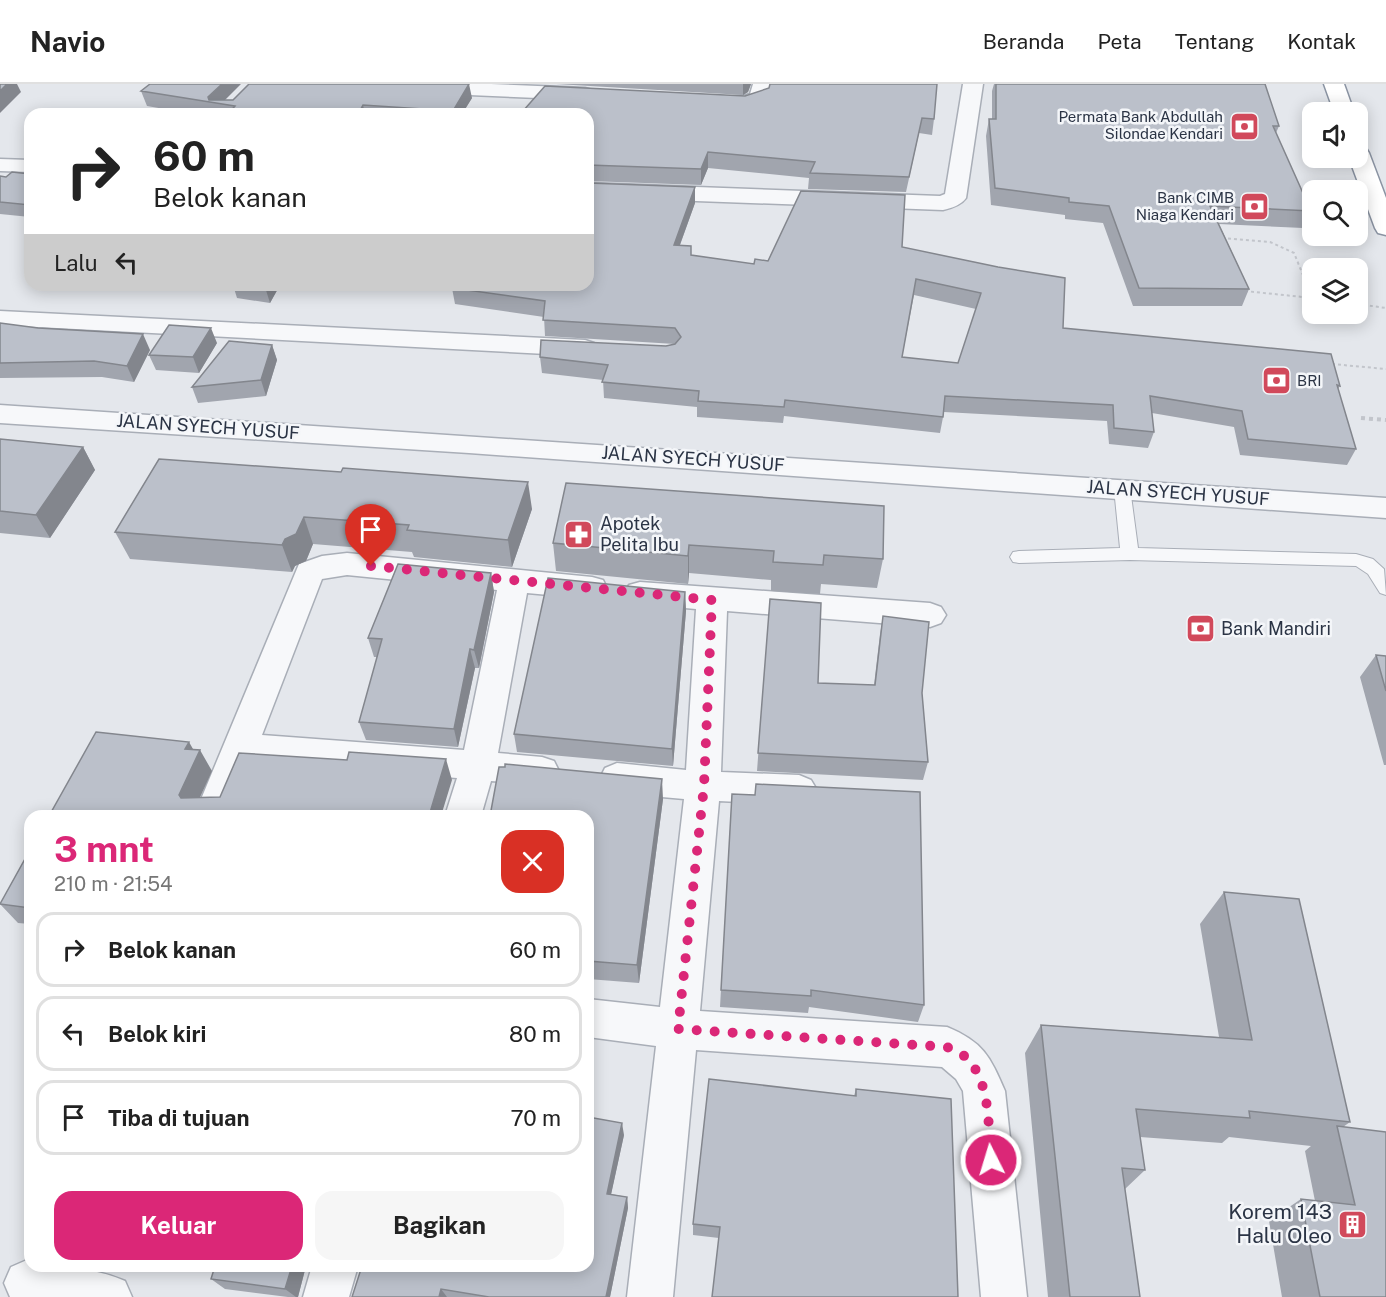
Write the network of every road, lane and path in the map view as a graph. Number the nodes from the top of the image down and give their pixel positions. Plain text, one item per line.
1 (353, 84) edge
2 (763, 84) edge
3 (973, 84) edge
4 (1334, 84) edge
5 (603, 95) edge
6 (709, 101) edge
7 (1340, 102) edge
8 (0, 165) edge
9 (24, 166) edge
10 (1364, 168) edge
11 (594, 190) edge
12 (1386, 228) edge
13 (1212, 237) edge
14 (1302, 273) edge
15 (1237, 290) edge
16 (1302, 297) edge
17 (1368, 305) edge
18 (1386, 308) edge
19 (0, 318) edge
20 (606, 349) edge
21 (1332, 363) edge
22 (1386, 369) edge
23 (0, 414) edge
24 (1361, 418) dead end
25 (1386, 420) edge
26 (1122, 488) junction
27 (1386, 508) edge
28 (1130, 554) junction
29 (1019, 557) dead end
30 (514, 581) junction
31 (1386, 588) edge
32 (712, 600) junction
33 (930, 615) dead end
34 (242, 747) junction
35 (478, 765) junction
36 (704, 786) junction
37 (834, 791) edge
38 (215, 810) edge
39 (465, 810) edge
40 (594, 1019) edge
41 (678, 1029) junction
42 (333, 1272) edge
43 (27, 1283) dead end
44 (109, 1297) edge
45 (326, 1297) edge
46 (650, 1297) edge
47 (1004, 1297) edge

1 - 5 street
2 - 6 street
3 - 11 street
4 - 7 highway
8 - 9 street
10 - 12 highway
13 - 14 path
15 - 16 path
17 - 18 path
19 - 20 street
21 - 22 path
23 - 26 street, JALAN SYECH YUSUF
24 - 25 path
26 - 27 street, JALAN SYECH YUSUF
26 - 28 lane
28 - 29 lane
28 - 31 lane
30 - 32 street
30 - 34 street
30 - 35 street
32 - 33 street
32 - 36 street
34 - 35 street
34 - 38 street
35 - 36 street
35 - 39 street
36 - 37 street
36 - 41 street
40 - 41 street
41 - 46 street
41 - 47 street
42 - 45 street
43 - 44 street

